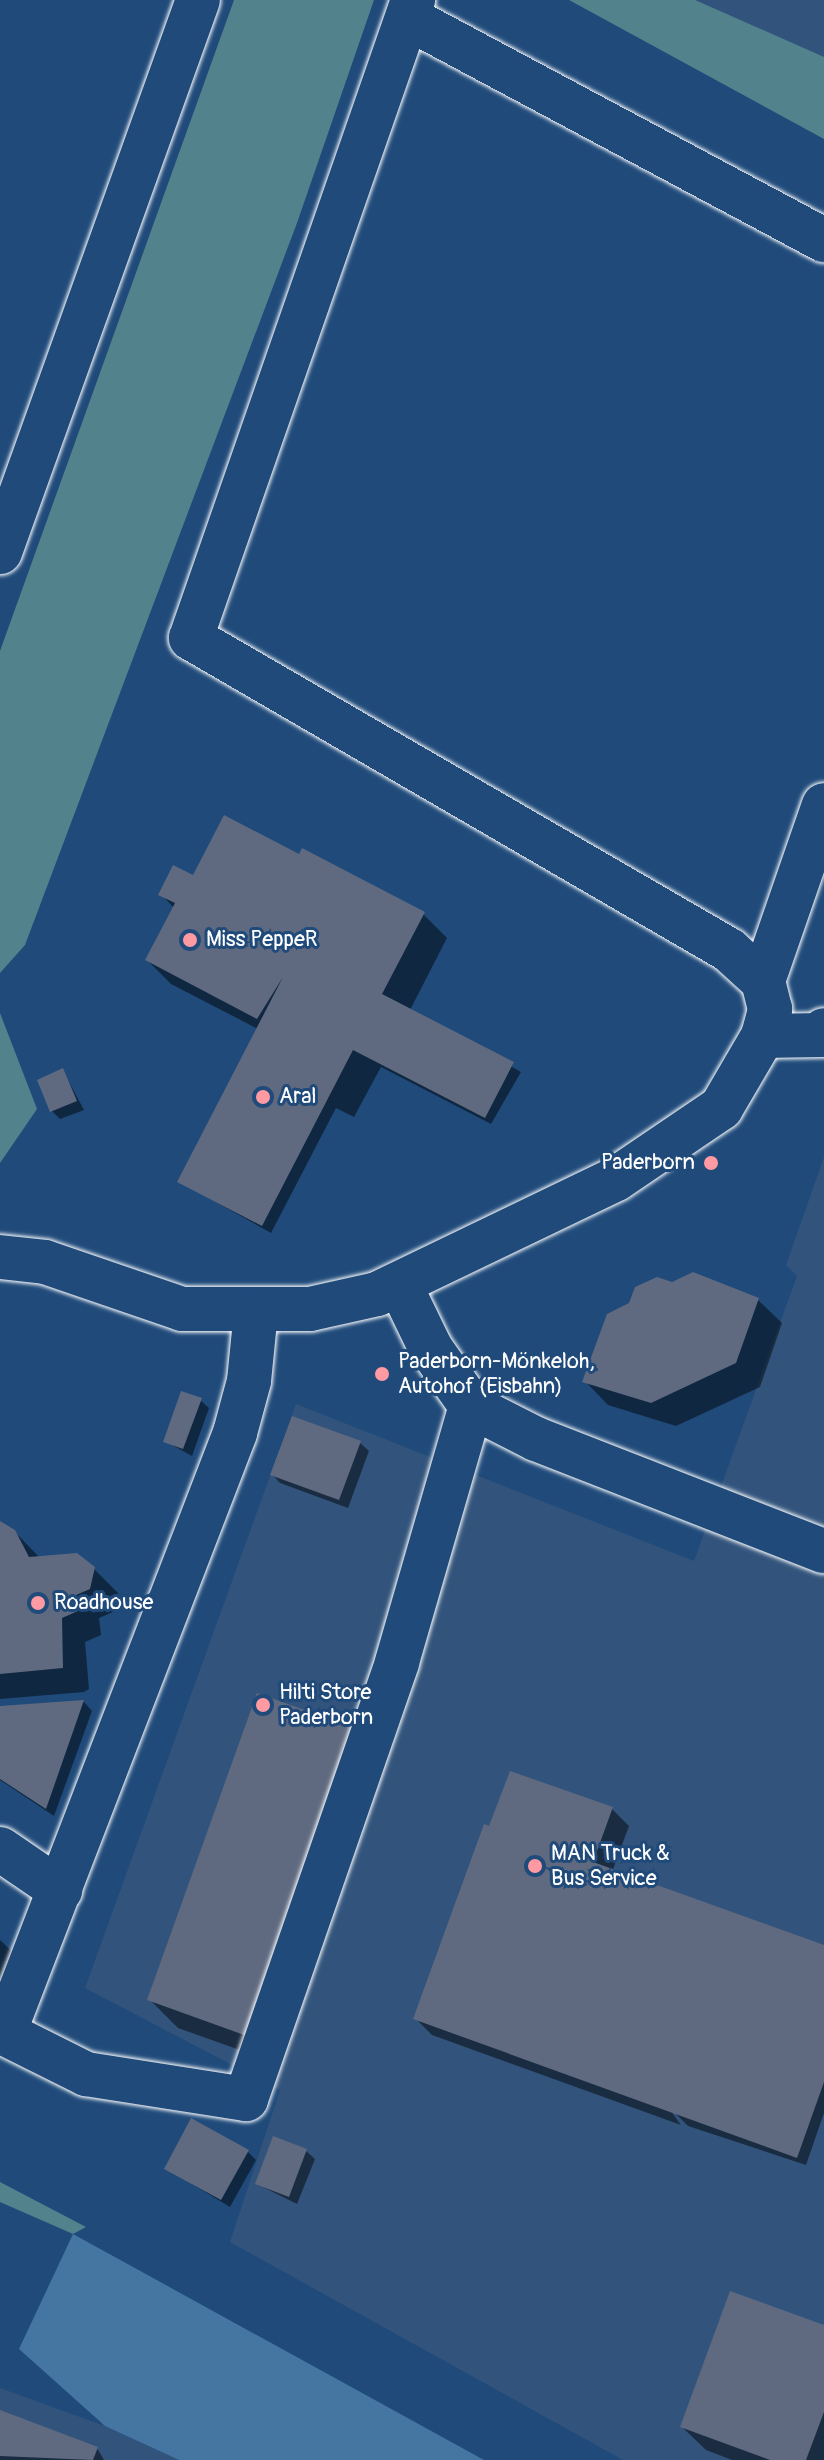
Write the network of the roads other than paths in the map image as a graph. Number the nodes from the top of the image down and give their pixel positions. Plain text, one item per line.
1 (198, 0) edge
2 (410, 9) edge
3 (824, 240) edge
4 (0, 552) edge
5 (824, 805) edge
6 (763, 981) junction
7 (824, 1030) edge
8 (763, 1036) junction
9 (0, 1235) edge
10 (0, 1257) edge
11 (45, 1262) junction
12 (400, 1285) junction
13 (256, 1311) junction
14 (471, 1406) junction
15 (824, 1551) edge
16 (0, 1849) edge
17 (60, 1890) junction

1 - 4 main road
2 - 3 main road
2 - 6 main road
5 - 6 main road
6 - 8 main road
7 - 8 main road
8 - 12 main road
9 - 11 main road
10 - 11 main road
11 - 13 main road
12 - 13 main road
12 - 14 main road
13 - 17 main road
14 - 15 main road
14 - 17 main road
16 - 17 main road

